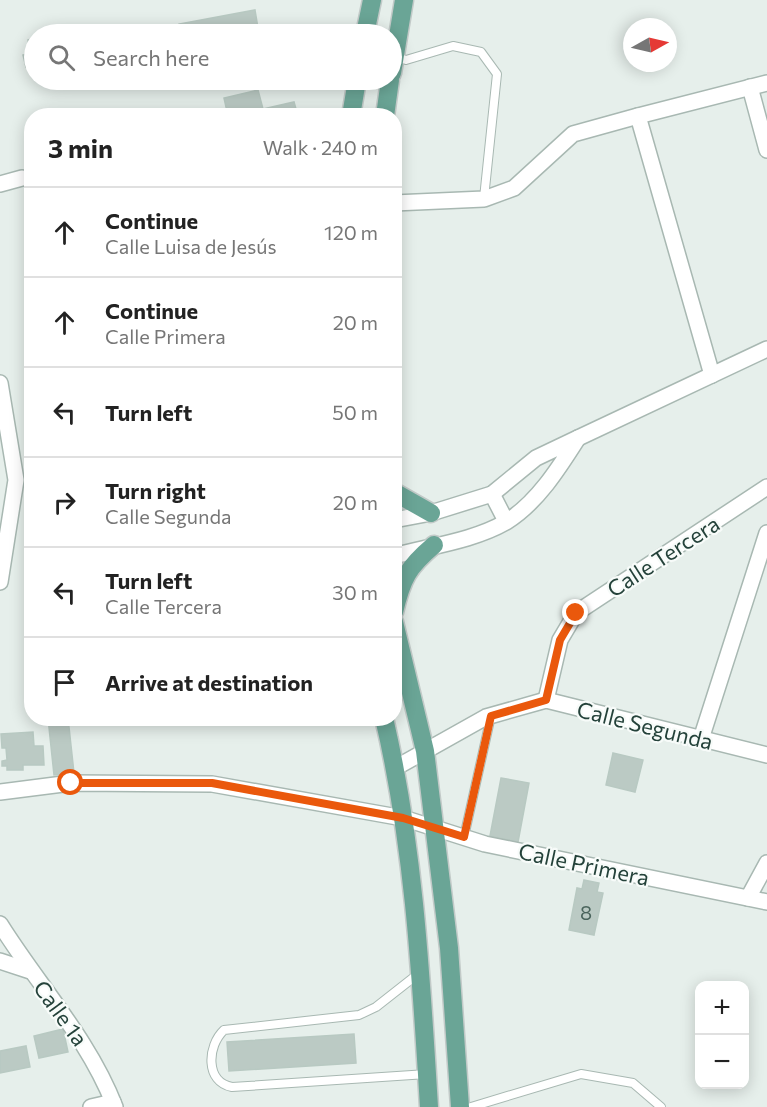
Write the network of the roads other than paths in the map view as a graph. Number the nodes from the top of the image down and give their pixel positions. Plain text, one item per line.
1 (372, 0) edge
2 (404, 0) edge
3 (367, 24) edge
4 (400, 24) edge
5 (402, 62) edge
6 (767, 83) edge
7 (750, 87) junction
8 (355, 90) edge
9 (389, 90) edge
10 (352, 108) edge
11 (386, 108) edge
12 (638, 116) junction
13 (767, 150) edge
14 (22, 178) dead end
15 (0, 184) edge
16 (484, 199) junction
17 (402, 203) edge
18 (767, 349) edge
19 (712, 375) junction
20 (0, 383) edge
21 (578, 438) junction
22 (767, 487) edge
23 (492, 495) junction
24 (402, 497) edge
25 (431, 513) junction
26 (402, 518) edge
27 (507, 521) junction
28 (767, 533) edge
29 (434, 545) junction
30 (402, 554) edge
31 (0, 582) edge
32 (402, 583) edge
33 (402, 655) edge
34 (546, 700) junction
35 (491, 716) junction
36 (386, 726) edge
37 (701, 739) junction
38 (425, 751) junction
39 (767, 755) edge
40 (395, 768) junction
41 (0, 792) edge
42 (403, 818) junction
43 (435, 829) junction
44 (464, 837) junction
45 (767, 863) edge
46 (748, 898) junction
47 (767, 902) edge
48 (0, 924) edge
49 (0, 961) edge
50 (30, 971) junction
51 (421, 971) junction
52 (453, 999) junction
53 (423, 1003) junction
54 (427, 1074) junction
55 (114, 1105) edge
56 (91, 1107) edge
57 (429, 1107) edge
58 (460, 1107) edge
59 (471, 1107) edge
60 (661, 1107) edge

1 - 3 main road
2 - 4 main road
5 - 16 lane
6 - 7 street
7 - 12 street
7 - 13 street
8 - 10 main road
9 - 11 main road
12 - 16 street
12 - 19 street
14 - 15 street
16 - 17 street
18 - 19 street
19 - 21 street
20 - 31 street
21 - 23 street
21 - 27 street
22 - 34 street, Calle Tercera
23 - 25 street
23 - 27 street
24 - 25 main road
25 - 26 street
27 - 29 street
28 - 37 street
29 - 30 street
29 - 32 main road
33 - 38 main road
34 - 35 street, Calle Segunda
34 - 37 street, Calle Segunda
35 - 38 street, Calle Segunda
35 - 44 lane
36 - 40 main road
37 - 39 street, Calle Segunda
38 - 40 street, Calle Segunda
38 - 43 main road
40 - 42 main road
41 - 42 street, Calle Primera
42 - 43 street, Calle Primera
42 - 51 main road
43 - 44 street, Calle Primera
43 - 52 main road
44 - 46 street, Calle Primera
45 - 46 street
46 - 47 street, Calle Primera
48 - 50 street, Calle 1a
49 - 50 street
50 - 55 street, Calle 1a
51 - 53 main road
51 - 54 lane
52 - 53 main road
52 - 58 main road
53 - 54 main road
54 - 57 main road
55 - 56 street
59 - 60 lane

